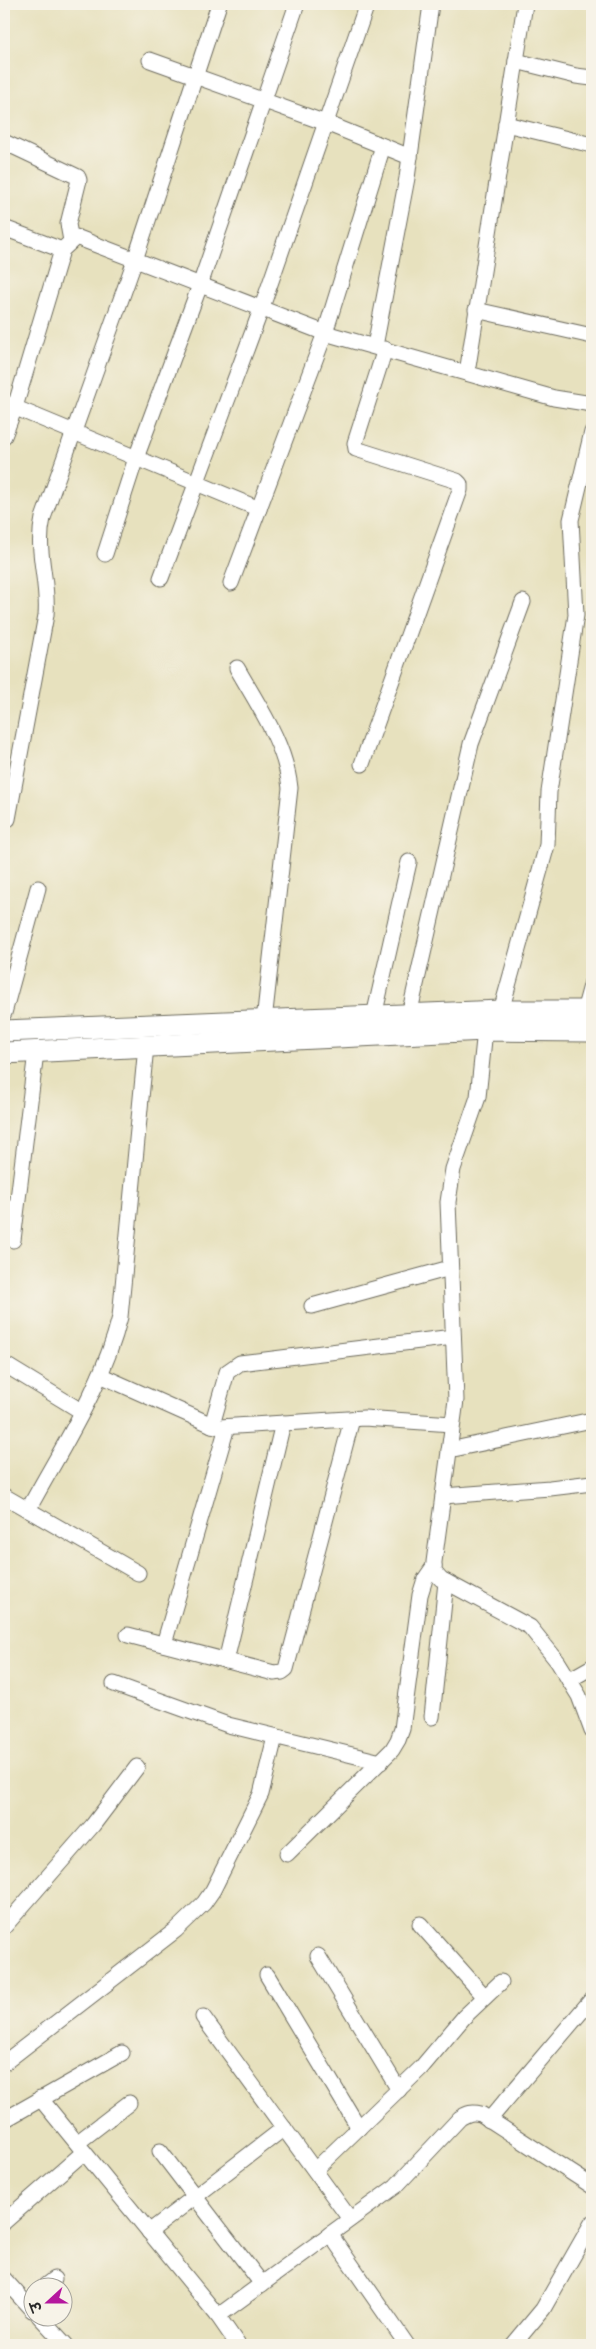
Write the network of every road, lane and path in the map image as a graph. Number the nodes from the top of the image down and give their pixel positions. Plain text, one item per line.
1 (219, 4) edge
2 (298, 4) edge
3 (367, 4) edge
4 (431, 4) edge
5 (525, 4) edge
6 (150, 60) dead end
7 (516, 61) junction
8 (195, 76) junction
9 (592, 78) edge
10 (264, 100) junction
11 (326, 123) junction
12 (506, 124) junction
13 (4, 142) edge
14 (592, 144) edge
15 (383, 146) junction
16 (410, 157) junction
17 (4, 228) edge
18 (67, 245) junction
19 (135, 260) junction
20 (200, 285) junction
21 (262, 307) junction
22 (476, 310) junction
23 (325, 333) junction
24 (592, 336) edge
25 (380, 348) junction
26 (467, 373) junction
27 (592, 404) edge
28 (9, 405) edge
29 (592, 432) edge
30 (74, 434) junction
31 (4, 436) edge
32 (136, 458) junction
33 (198, 483) junction
34 (259, 509) junction
35 (105, 554) dead end
36 (161, 578) dead end
37 (232, 583) dead end
38 (523, 602) dead end
39 (237, 668) dead end
40 (362, 764) dead end
41 (8, 819) dead end
42 (408, 862) dead end
43 (38, 888) dead end
44 (592, 982) edge
45 (501, 1011) junction
46 (588, 1011) edge
47 (4, 1013) edge
48 (409, 1015) junction
49 (374, 1016) junction
50 (264, 1020) junction
51 (485, 1030) junction
52 (4, 1031) edge
53 (592, 1031) edge
54 (146, 1046) junction
55 (36, 1052) junction
56 (4, 1053) edge
57 (13, 1240) dead end
58 (450, 1268) junction
59 (312, 1306) dead end
60 (453, 1337) junction
61 (4, 1364) edge
62 (100, 1375) junction
63 (81, 1411) junction
64 (352, 1418) junction
65 (592, 1420) edge
66 (283, 1423) junction
67 (452, 1424) junction
68 (220, 1426) junction
69 (449, 1450) junction
70 (592, 1483) edge
71 (4, 1496) edge
72 (442, 1496) junction
73 (28, 1510) junction
74 (434, 1566) junction
75 (138, 1573) dead end
76 (446, 1582) junction
77 (128, 1635) dead end
78 (164, 1644) junction
79 (226, 1661) junction
80 (592, 1667) edge
81 (569, 1680) junction
82 (114, 1684) dead end
83 (432, 1717) dead end
84 (592, 1731) edge
85 (275, 1736) junction
86 (381, 1762) junction
87 (137, 1767) dead end
88 (287, 1854) dead end
89 (420, 1924) dead end
90 (4, 1926) edge
91 (318, 1956) dead end
92 (267, 1975) dead end
93 (501, 1982) dead end
94 (485, 1998) junction
95 (592, 1999) edge
96 (203, 2017) dead end
97 (122, 2053) dead end
98 (4, 2063) edge
99 (399, 2090) junction
100 (40, 2098) junction
101 (129, 2103) dead end
102 (4, 2120) edge
103 (489, 2120) junction
104 (284, 2128) junction
105 (359, 2128) junction
106 (81, 2148) junction
107 (160, 2152) dead end
108 (315, 2170) junction
109 (592, 2186) edge
110 (194, 2198) junction
111 (350, 2219) junction
112 (4, 2222) edge
113 (590, 2230) edge
114 (150, 2232) junction
115 (330, 2234) junction
116 (4, 2279) edge
117 (262, 2284) junction
118 (22, 2296) edge
119 (218, 2316) junction
120 (48, 2326) edge
121 (66, 2345) edge
122 (238, 2345) edge
123 (406, 2345) edge
124 (513, 2345) edge

1 - 8 street
2 - 10 street
3 - 11 street
4 - 16 street
5 - 7 street
6 - 8 street
7 - 9 street
7 - 12 street
8 - 10 street
8 - 19 street
10 - 11 street
10 - 20 street
11 - 15 street
11 - 21 street
12 - 14 street
12 - 22 street
13 - 18 street
15 - 16 street
15 - 23 street
16 - 25 street
17 - 18 street
18 - 19 street
18 - 28 street
19 - 20 street
19 - 30 street
20 - 21 street
20 - 32 street
21 - 23 street
21 - 33 street
22 - 24 street
22 - 26 street
23 - 25 street
23 - 34 street
25 - 26 street
25 - 40 street
26 - 27 street
28 - 30 street
28 - 31 street
29 - 45 street
30 - 32 street
30 - 41 street
32 - 33 street
32 - 35 street
33 - 34 street
33 - 36 street
34 - 37 street
38 - 48 street
39 - 50 street
42 - 49 street
43 - 47 street
44 - 46 street
45 - 46 main road
45 - 48 main road
48 - 49 main road
49 - 50 main road
50 - 52 main road
51 - 53 main road
51 - 54 main road
51 - 58 street
54 - 55 main road
54 - 62 street
55 - 56 main road
55 - 57 street
58 - 59 street
58 - 60 street
60 - 67 street
60 - 68 street
61 - 63 street
62 - 63 street
62 - 68 street
63 - 73 street
64 - 66 street
64 - 67 street
64 - 79 street
65 - 69 street
66 - 68 street
66 - 79 street
67 - 69 street
68 - 78 street
69 - 72 street
70 - 72 street
71 - 73 street
72 - 74 street
73 - 75 street
74 - 76 street
74 - 86 street
76 - 81 street
76 - 83 street
77 - 78 street
78 - 79 street
80 - 81 street
81 - 84 street
82 - 85 street
85 - 86 street
85 - 98 street
86 - 88 street
87 - 90 street
89 - 94 street
91 - 99 street
92 - 105 street
93 - 94 street
94 - 99 street
95 - 103 street
96 - 104 street
97 - 100 street
99 - 105 street
100 - 102 street
100 - 106 street
101 - 106 street
103 - 109 street
103 - 111 street
104 - 108 street
104 - 110 street
105 - 108 street
106 - 112 street
106 - 114 street
107 - 110 street
108 - 111 street
110 - 114 street
110 - 117 street
111 - 115 street
113 - 124 street
114 - 119 street
115 - 117 street
115 - 123 street
116 - 118 street
117 - 119 street
119 - 122 street
120 - 121 street

